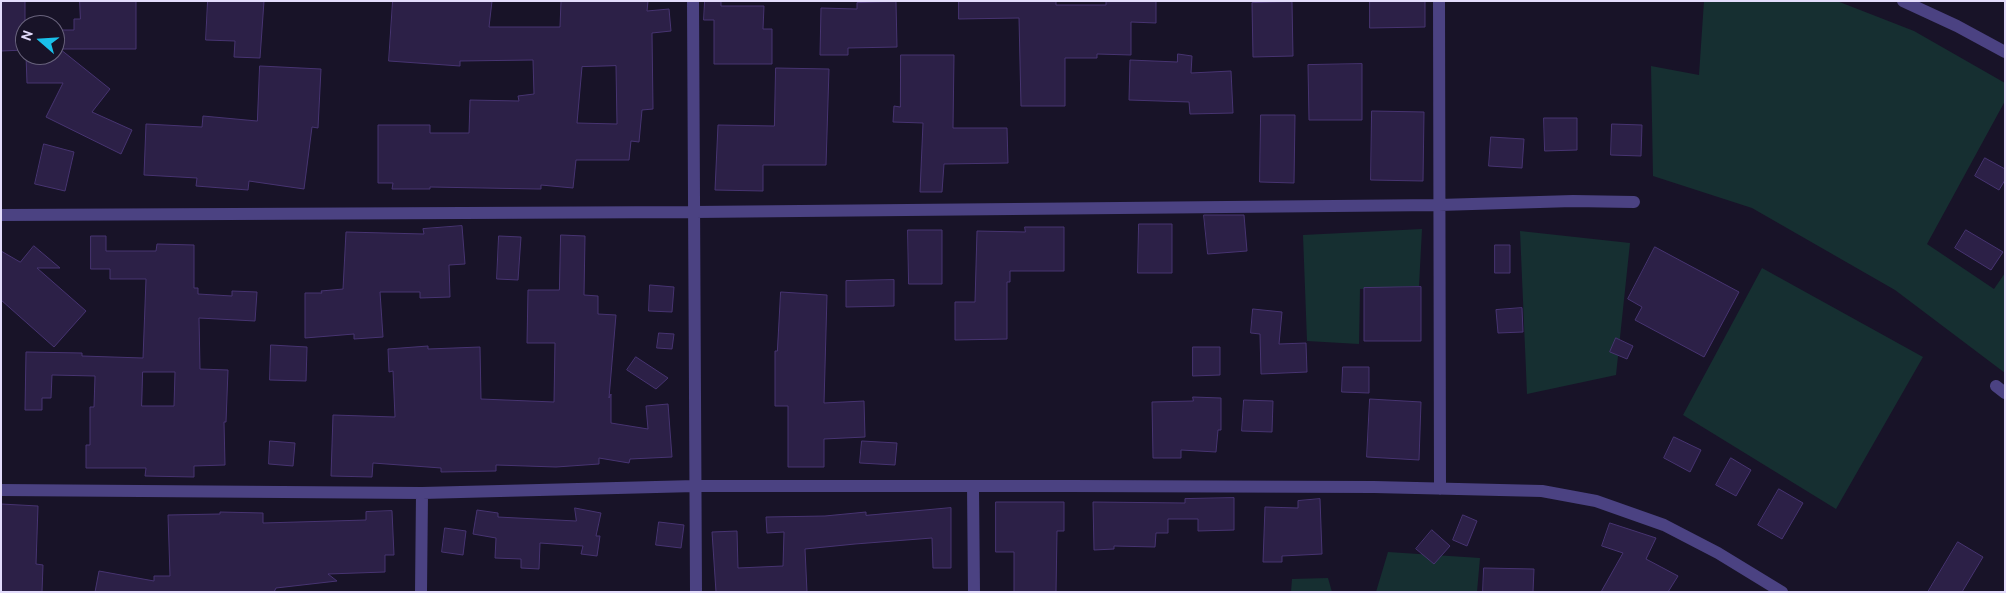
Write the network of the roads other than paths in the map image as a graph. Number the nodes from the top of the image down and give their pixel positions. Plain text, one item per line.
1 (693, 1) edge
2 (1439, 1) edge
3 (1903, 1) edge
4 (2005, 52) edge
5 (1634, 202) dead end
6 (1439, 205) junction
7 (694, 212) junction
8 (1, 214) edge
9 (695, 486) junction
10 (973, 486) junction
11 (1440, 489) junction
12 (1, 490) edge
13 (422, 493) junction
14 (421, 592) edge
15 (696, 592) edge
16 (974, 592) edge
17 (1782, 592) edge

1 - 7 street
2 - 6 street
3 - 4 street
5 - 6 street
6 - 7 street
6 - 11 street
7 - 8 street
7 - 9 street
9 - 10 street
9 - 13 street
9 - 15 street
10 - 11 street
10 - 16 street
11 - 17 street
12 - 13 street
13 - 14 street

